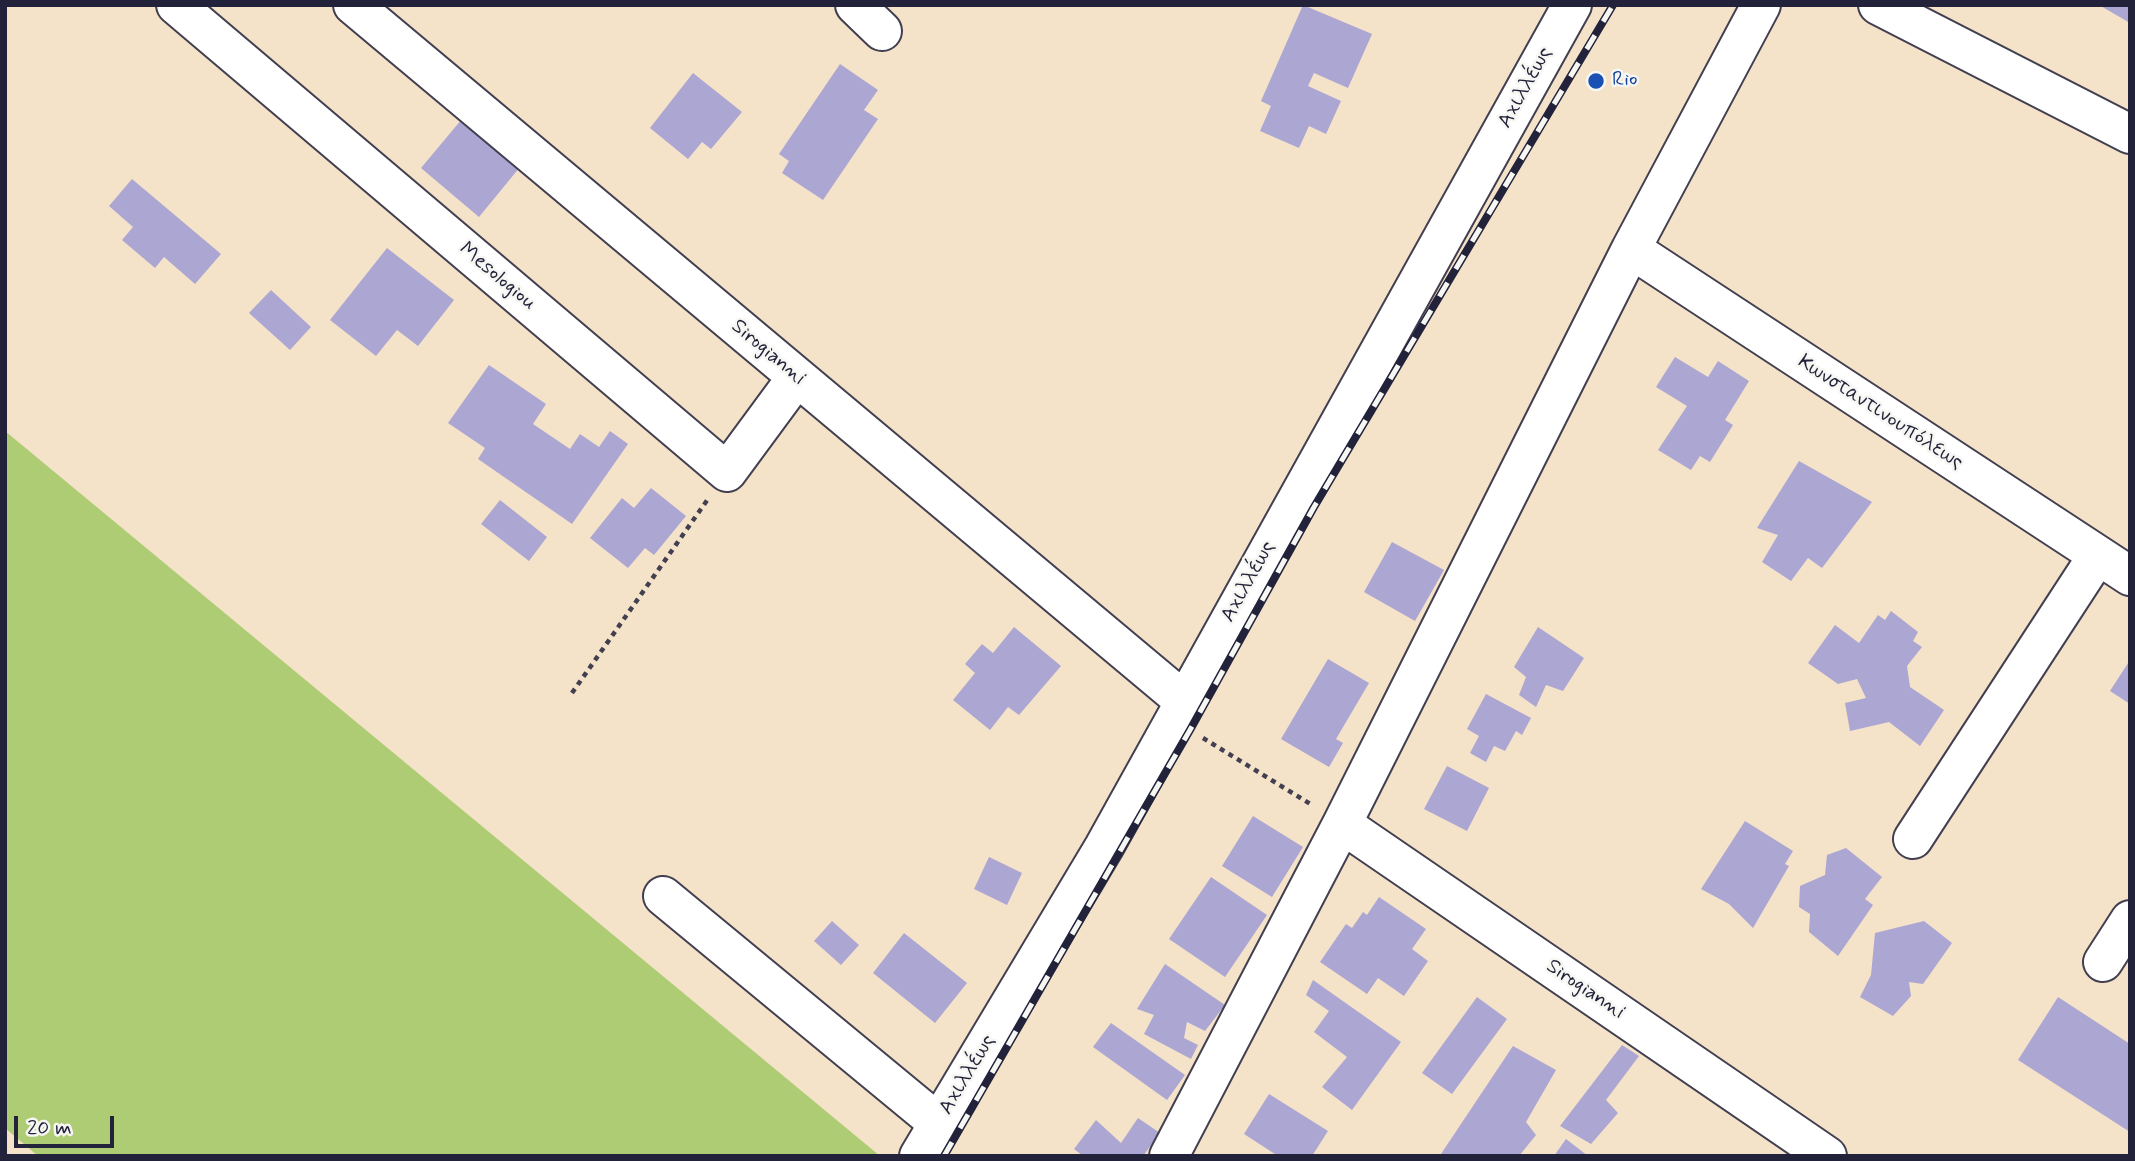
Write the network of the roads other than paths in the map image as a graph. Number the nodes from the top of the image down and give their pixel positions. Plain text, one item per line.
1 (176, 5) edge
2 (353, 5) edge
3 (855, 5) edge
4 (1572, 5) edge
5 (1761, 5) edge
6 (1878, 5) edge
7 (882, 31) dead end
8 (2130, 134) edge
9 (1631, 249) junction
10 (797, 377) junction
11 (2098, 555) junction
12 (2130, 576) edge
13 (1178, 710) junction
14 (1342, 824) junction
15 (1913, 839) dead end
16 (663, 896) dead end
17 (2130, 919) edge
18 (2103, 962) dead end
19 (938, 1124) junction
20 (919, 1156) edge
21 (1169, 1156) edge
22 (1827, 1156) edge

1 - 10 street, Mesologiou
2 - 10 street, Sirogianni
3 - 7 street
4 - 13 street, Αχιλλέως
5 - 9 street
6 - 8 street
9 - 11 street, Κωνσταντινουπόλεως
9 - 14 street
10 - 13 street, Sirogianni
11 - 12 street, Κωνσταντινουπόλεως
11 - 15 street
13 - 19 street, Αχιλλέως
14 - 21 street
14 - 22 street, Sirogianni
16 - 19 street
17 - 18 street
19 - 20 street, Αχιλλέως

